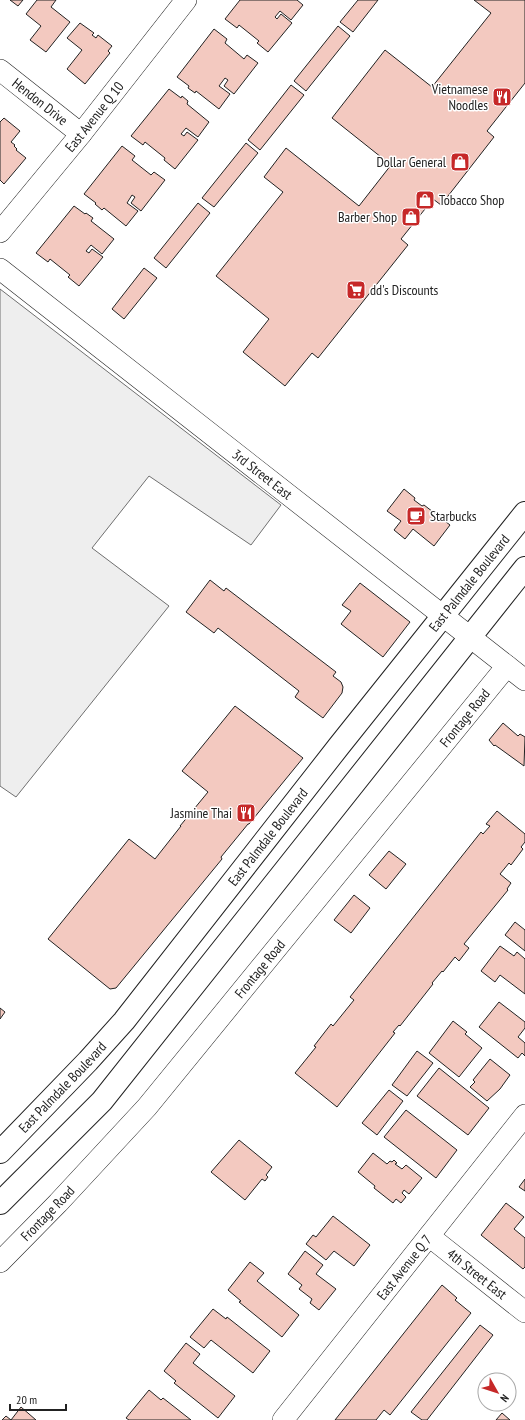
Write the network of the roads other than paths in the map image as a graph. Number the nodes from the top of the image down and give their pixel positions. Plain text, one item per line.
1 (186, 0) edge
2 (0, 70) edge
3 (81, 134) junction
4 (0, 232) edge
5 (0, 269) edge
6 (525, 513) edge
7 (525, 568) edge
8 (517, 588) edge
9 (444, 616) junction
10 (470, 638) junction
11 (507, 666) junction
12 (525, 680) edge
13 (525, 1115) edge
14 (0, 1152) edge
15 (0, 1203) edge
16 (429, 1236) junction
17 (0, 1262) edge
18 (525, 1312) edge
19 (283, 1420) edge

1 - 3 street, East Avenue Q 10
2 - 3 street, Hendon Drive
3 - 4 street, East Avenue Q 10
5 - 9 street, 3rd Street East
6 - 9 highway, East Palmdale Boulevard
7 - 8 highway
8 - 10 highway
9 - 10 street, 3rd Street East
9 - 14 highway, East Palmdale Boulevard
10 - 11 street, 3rd Street East
10 - 15 highway
11 - 12 street, 3rd Street East
11 - 17 street, Frontage Road
13 - 16 street, East Avenue Q 7
16 - 18 street, 4th Street East
16 - 19 street, East Avenue Q 7

